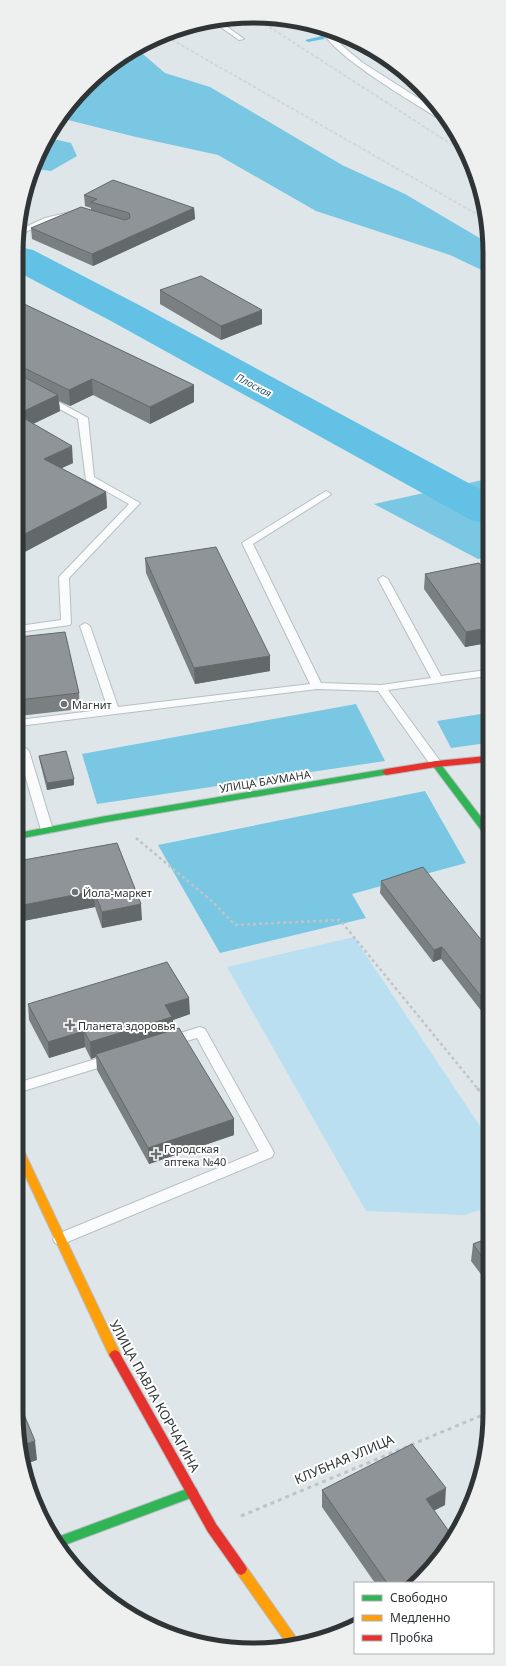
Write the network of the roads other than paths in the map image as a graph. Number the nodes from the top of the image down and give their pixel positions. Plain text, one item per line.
1 (222, 25) edge
2 (327, 35) edge
3 (241, 39) dead end
4 (434, 112) edge
5 (85, 214) edge
6 (24, 230) edge
7 (34, 392) edge
8 (326, 494) dead end
9 (382, 580) dead end
10 (85, 626) dead end
11 (23, 628) edge
12 (483, 674) edge
13 (438, 680) junction
14 (317, 686) junction
15 (381, 688) junction
16 (114, 711) junction
17 (23, 722) edge
18 (23, 751) edge
19 (483, 759) edge
20 (436, 764) junction
21 (483, 827) edge
22 (47, 830) junction
23 (23, 835) edge
24 (154, 1046) edge
25 (124, 1055) edge
26 (23, 1086) edge
27 (23, 1160) edge
28 (60, 1239) junction
29 (192, 1492) junction
30 (62, 1541) edge
31 (292, 1640) edge

1 - 3 lane
2 - 4 lane
5 - 6 lane
7 - 11 lane
8 - 14 lane
9 - 13 lane
10 - 16 lane
12 - 13 lane
13 - 15 lane
14 - 15 lane
14 - 16 lane
15 - 20 lane
16 - 17 lane
18 - 22 lane
19 - 20 main road, УЛИЦА БАУМАНА
20 - 21 main road
20 - 22 main road, УЛИЦА БАУМАНА
22 - 23 main road
24 - 28 lane
25 - 26 lane
27 - 28 main road, УЛИЦА ПАВЛА КОРЧАГИНА
28 - 29 main road, УЛИЦА ПАВЛА КОРЧАГИНА
29 - 30 main road
29 - 31 main road, УЛИЦА ПАВЛА КОРЧАГИНА

